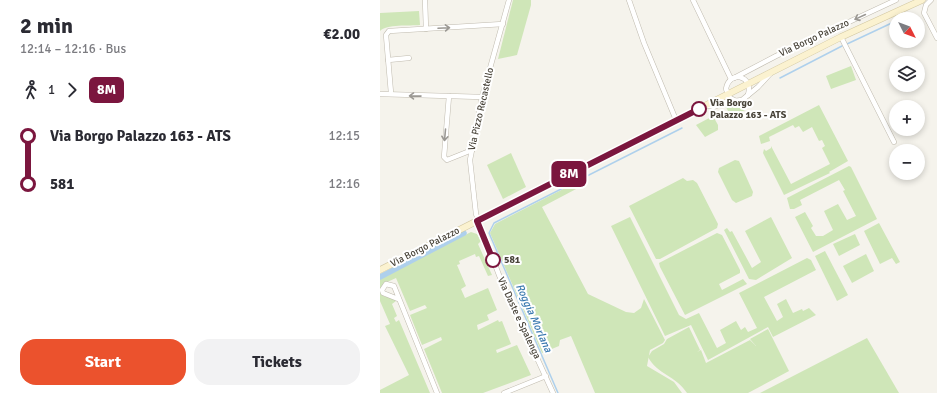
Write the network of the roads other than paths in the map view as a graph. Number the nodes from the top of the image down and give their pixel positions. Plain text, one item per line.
1 (426, 0) edge
2 (508, 0) edge
3 (629, 0) edge
4 (693, 0) edge
5 (885, 0) edge
6 (896, 0) edge
7 (922, 0) edge
8 (931, 0) edge
9 (882, 6) junction
10 (503, 24) junction
11 (426, 29) junction
12 (841, 37) junction
13 (937, 38) edge
14 (408, 58) dead end
15 (388, 60) junction
16 (772, 72) junction
17 (732, 78) junction
18 (749, 84) junction
19 (391, 93) junction
20 (380, 94) edge
21 (727, 95) junction
22 (748, 95) junction
23 (449, 96) junction
24 (482, 97) junction
25 (738, 101) junction
26 (706, 105) junction
27 (676, 120) junction
28 (894, 142) dead end
29 (472, 150) junction
30 (477, 221) junction
31 (380, 270) edge
32 (398, 299) dead end
33 (546, 376) junction
34 (514, 391) edge
35 (437, 393) edge
36 (504, 393) edge
37 (553, 393) edge

1 - 11 street
2 - 10 street, Via Pizzo Recastello
3 - 27 street
4 - 17 street
5 - 9 street
6 - 9 street, Via Borgo Palazzo
7 - 12 main road, Via Borgo Palazzo
8 - 13 street
9 -> 17 street, Via Borgo Palazzo
11 -> 10 street
10 - 24 street, Via Pizzo Recastello
11 - 15 street
12 - 16 main road, Via Borgo Palazzo
12 - 28 street
14 - 15 street
15 - 19 street
16 - 18 main road, Via Borgo Palazzo
16 - 22 street, Via Borgo Palazzo
17 - 18 street
17 - 21 street
18 - 21 main road, Via Borgo Palazzo
18 - 22 street
19 - 20 street
23 -> 19 street
21 - 25 street
21 - 26 main road, Via Borgo Palazzo
22 - 25 street, Via Borgo Palazzo
23 - 24 street
23 -> 29 street
24 - 29 street, Via Pizzo Recastello
25 - 26 street, Via Borgo Palazzo
26 - 27 main road, Via Borgo Palazzo
27 - 30 main road, Via Borgo Palazzo
29 - 30 street, Via Pizzo Recastello
30 - 31 main road, Via Borgo Palazzo
30 - 33 street, Via Daste e Spalenga
32 - 35 street
33 - 34 street
33 - 37 street, Via Daste e Spalenga
34 - 36 street

